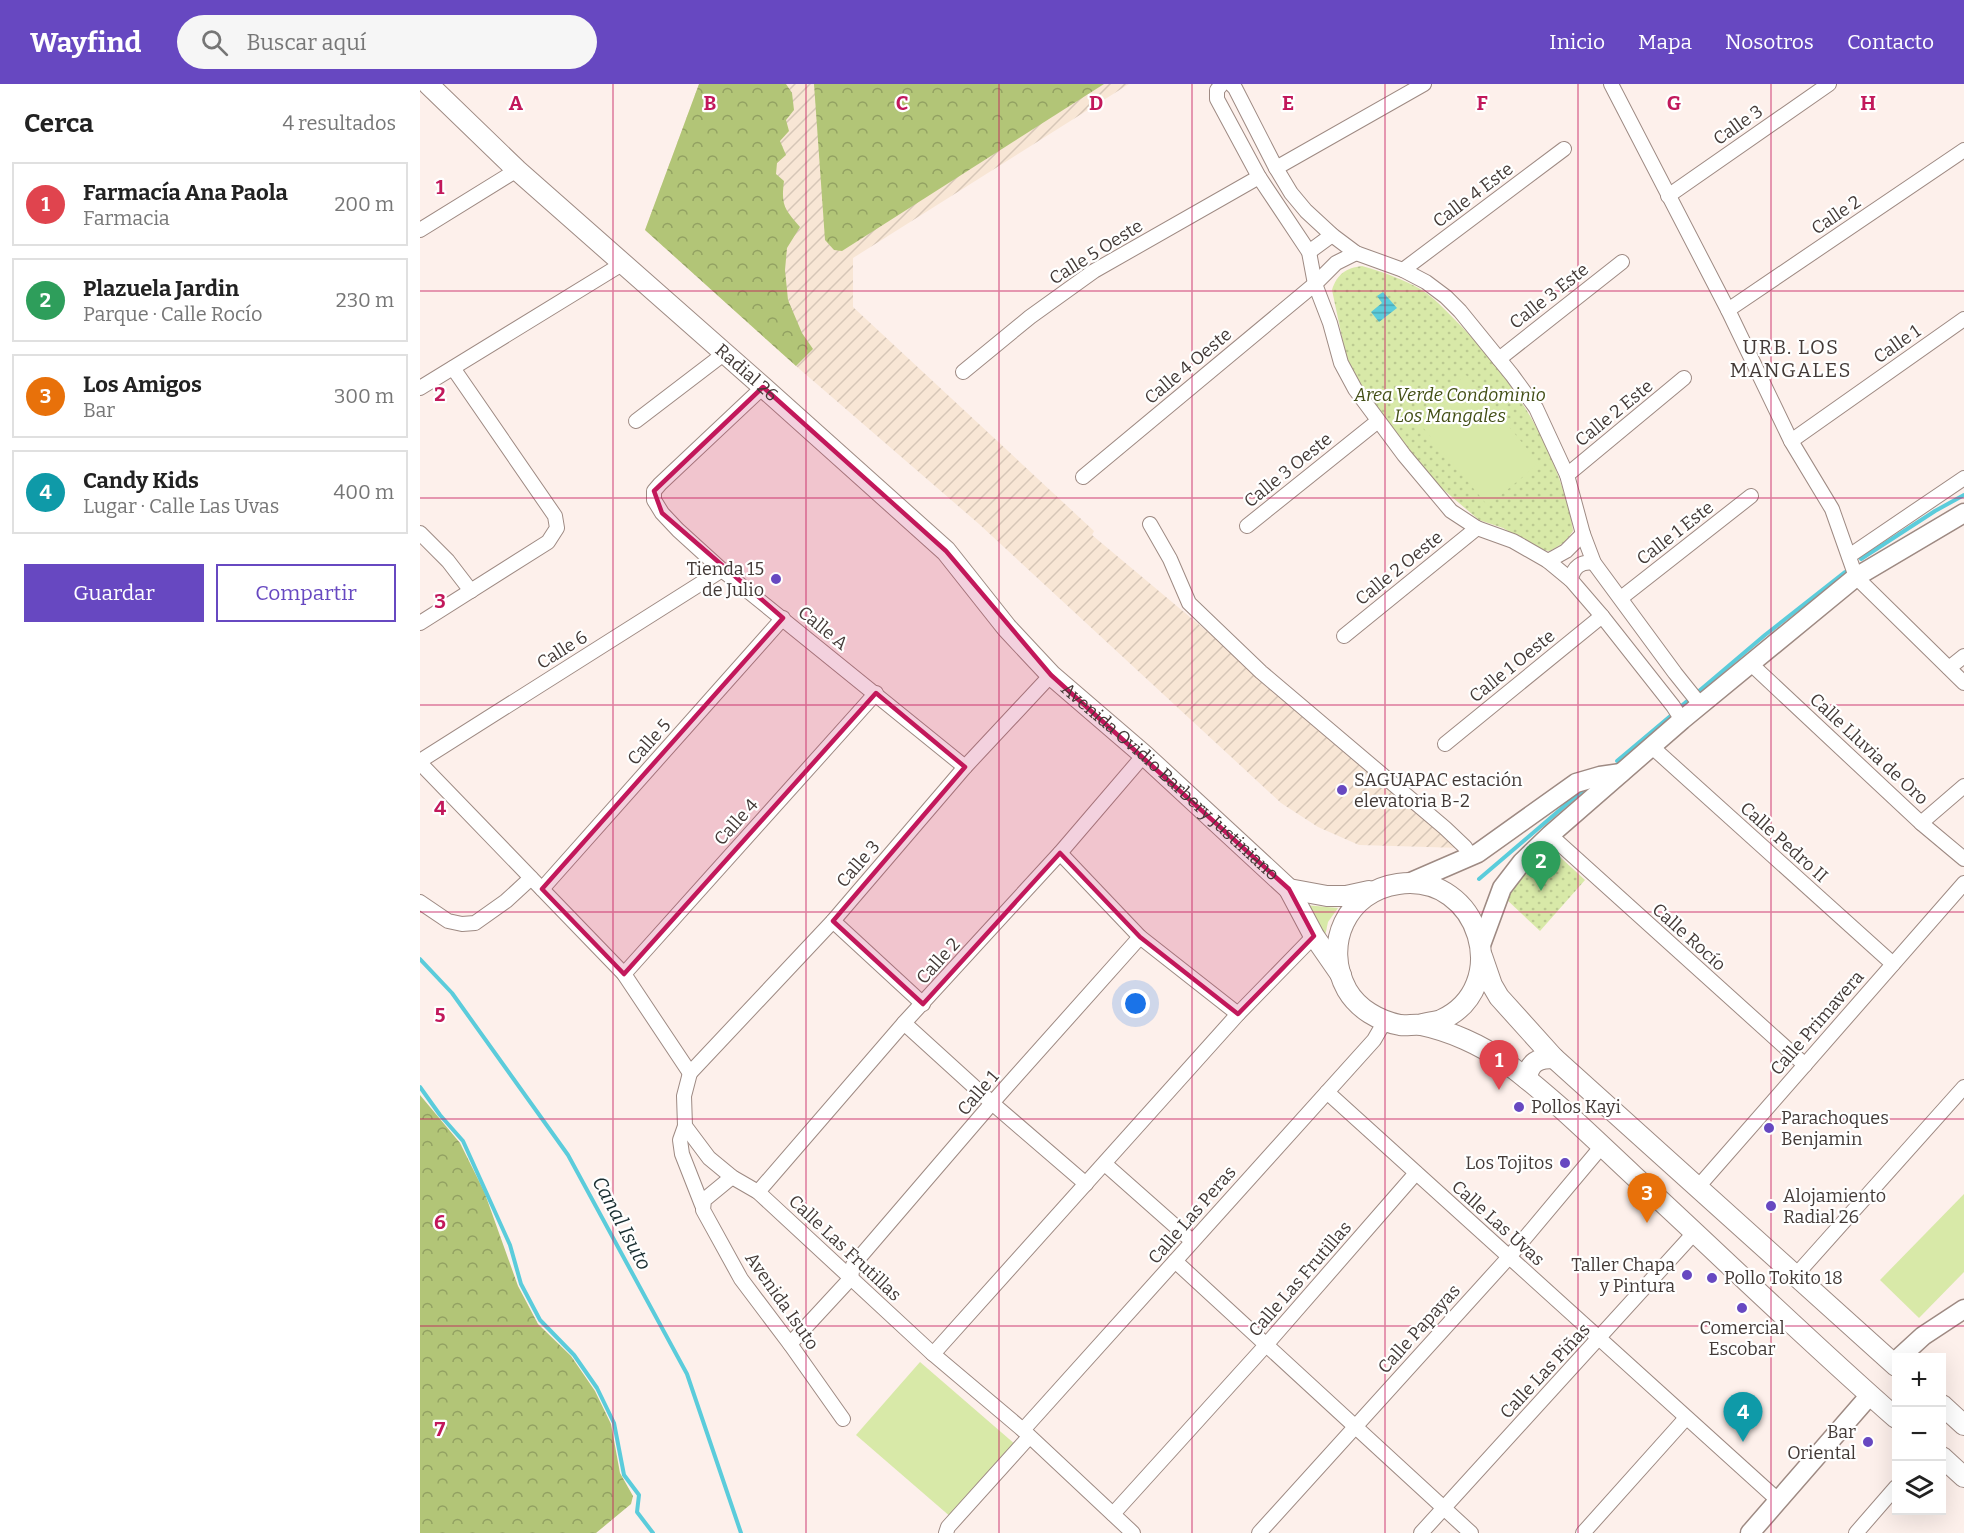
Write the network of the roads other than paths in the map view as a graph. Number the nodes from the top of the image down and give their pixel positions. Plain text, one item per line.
1 (428, 84) edge
2 (1222, 84) edge
3 (1231, 84) edge
4 (1424, 84) edge
5 (1611, 84) edge
6 (1828, 84) edge
7 (1564, 149) dead end
8 (1964, 150) edge
9 (1276, 168) junction
10 (517, 170) junction
11 (1259, 177) junction
12 (1668, 196) junction
13 (420, 230) edge
14 (1332, 235) junction
15 (1309, 252) junction
16 (1356, 253) junction
17 (1622, 262) dead end
18 (622, 264) junction
19 (1403, 270) junction
20 (1315, 284) junction
21 (1728, 310) junction
22 (1964, 319) edge
23 (724, 353) junction
24 (1499, 359) junction
25 (453, 368) junction
26 (963, 372) dead end
27 (1684, 378) dead end
28 (763, 387) junction
29 (420, 388) edge
30 (636, 421) dead end
31 (1378, 421) junction
32 (1791, 441) junction
33 (1568, 475) junction
34 (1083, 477) dead end
35 (1964, 478) edge
36 (1751, 496) dead end
37 (1964, 513) edge
38 (1150, 524) dead end
39 (1247, 526) dead end
40 (1477, 528) junction
41 (420, 533) edge
42 (1583, 534) junction
43 (1849, 556) junction
44 (1548, 561) junction
45 (1594, 563) junction
46 (722, 570) junction
47 (1857, 577) junction
48 (1571, 580) junction
49 (471, 591) junction
50 (1621, 598) junction
51 (1602, 616) junction
52 (783, 618) junction
53 (420, 623) edge
54 (1344, 636) dead end
55 (1964, 656) edge
56 (1751, 664) junction
57 (1949, 668) junction
58 (1051, 675) junction
59 (1964, 683) edge
60 (876, 693) junction
61 (1695, 698) junction
62 (1677, 714) junction
63 (1445, 744) dead end
64 (1651, 746) junction
65 (1144, 755) junction
66 (420, 762) edge
67 (965, 767) junction
68 (1621, 773) junction
69 (1964, 786) edge
70 (1921, 822) junction
71 (1550, 836) junction
72 (1060, 854) junction
73 (1470, 857) junction
74 (1964, 860) edge
75 (531, 878) junction
76 (1411, 882) junction
77 (1964, 883) edge
78 (1382, 888) junction
79 (542, 889) junction
80 (1289, 889) junction
81 (420, 902) edge
82 (832, 921) junction
83 (1314, 936) junction
84 (1140, 937) junction
85 (1481, 950) junction
86 (1893, 964) junction
87 (624, 974) junction
88 (1341, 975) junction
89 (923, 1004) junction
90 (1238, 1014) junction
91 (1385, 1021) junction
92 (904, 1023) junction
93 (1420, 1025) junction
94 (1554, 1058) junction
95 (1805, 1065) junction
96 (690, 1073) junction
97 (1527, 1079) junction
98 (1964, 1087) edge
99 (1327, 1092) junction
100 (992, 1103) junction
101 (685, 1126) junction
102 (1602, 1146) junction
103 (1105, 1164) junction
104 (1416, 1173) junction
105 (732, 1177) junction
106 (1086, 1184) junction
107 (1698, 1187) junction
108 (758, 1192) junction
109 (702, 1205) junction
110 (1695, 1232) junction
111 (1192, 1240) junction
112 (1509, 1257) junction
113 (1175, 1262) junction
114 (1796, 1275) junction
115 (851, 1278) junction
116 (1964, 1309) edge
117 (1599, 1339) junction
118 (790, 1344) junction
119 (1266, 1345) junction
120 (1905, 1353) edge
121 (933, 1354) junction
122 (1892, 1358) edge
123 (1870, 1395) junction
124 (1942, 1407) edge
125 (1892, 1414) edge
126 (1686, 1418) junction
127 (843, 1419) dead end
128 (1964, 1425) edge
129 (1354, 1427) junction
130 (1026, 1434) junction
131 (1946, 1461) edge
132 (1964, 1477) edge
133 (1892, 1492) edge
134 (1779, 1501) junction
135 (1444, 1508) junction
136 (1113, 1514) junction
137 (946, 1533) edge
138 (1133, 1533) edge
139 (1259, 1533) edge
140 (1421, 1533) edge
141 (1471, 1533) edge
142 (1583, 1533) edge
143 (1750, 1533) edge
144 (1856, 1533) edge

1 - 10 main road, Radial 26
2 - 11 street
3 - 9 street
4 - 9 street
5 - 12 street
6 - 12 street, Calle 3
7 - 19 street, Calle 4 Este
8 - 21 street, Calle 2
9 - 14 street
10 - 13 street
10 - 18 main road, Radial 26
11 - 15 street
11 - 26 street, Calle 5 Oeste
12 - 21 street
14 - 15 street
14 - 16 street
15 - 20 street
16 - 19 street
16 - 20 street, Calle 4 Oeste
17 - 24 street, Calle 3 Este
18 - 23 main road, Radial 26
18 - 25 street
19 - 24 street
20 - 31 street
20 - 34 street, Calle 4 Oeste
21 - 32 street
22 - 32 street, Calle 1
23 - 28 main road, Radial 26
23 - 30 street
24 - 33 street
25 - 29 street
25 - 49 street
27 - 33 street, Calle 2 Este
28 - 46 street, Calle A
28 - 58 main road, Radial 26
31 - 39 street, Calle 3 Oeste
31 - 40 street
32 - 43 street
33 - 42 street
35 - 43 street
36 - 50 street, Calle 1 Este
37 - 47 street
38 - 73 street
40 - 44 street
40 - 54 street, Calle 2 Oeste
41 - 49 street
42 - 44 street
42 - 45 street
43 - 47 street
44 - 48 street
45 - 48 street
45 - 50 street
46 - 52 street, Calle A
46 - 66 street, Calle 6
47 - 56 street
47 - 57 street
48 - 51 street
49 - 53 street
50 - 61 street
51 - 62 street
51 - 63 street, Calle 1 Oeste
52 - 60 street, Calle A
52 - 79 street, Calle 5
55 - 57 street
56 - 61 street
56 - 70 street, Calle Lluvia de Oro
57 - 59 street
58 - 65 main road, Avenida Ovidio Barbery Justiniano
58 - 67 street, Calle 3
60 - 67 street, Calle A
60 - 87 street, Calle 4
61 - 62 street
62 - 64 street
64 - 68 street
64 - 86 street, Calle Pedro II
65 - 72 street, Calle 2
65 - 80 main road, Avenida Ovidio Barbery Justiniano
66 - 75 street
67 - 82 street, Calle 3
68 - 71 street
68 - 73 street
69 - 70 street
70 - 74 street, Calle Lluvia de Oro
71 - 85 street
71 - 95 street, Calle Rocío
72 - 84 street
72 - 89 street, Calle 2
73 - 76 street
75 - 79 street
75 - 81 street
76 - 78 main road
76 - 85 main road
77 - 86 street, Calle Primavera
78 - 80 main road, Avenida Ovidio Barbery Justiniano
78 - 88 main road
79 - 87 street
80 - 83 main road, Avenida Ovidio Barbery Justiniano
82 - 89 street
82 - 96 street, Calle 3
83 - 88 main road, Avenida Ovidio Barbery Justiniano
83 - 90 street
84 - 90 street
84 - 100 street, Calle 1
85 - 93 main road
85 - 94 main road
86 - 95 street, Calle Primavera
87 - 96 street
88 - 91 main road
89 - 92 street, Calle 2
90 - 103 street
91 - 93 main road
91 - 99 street, Calle Las Peras
92 - 100 street
92 - 108 street, Calle 2
93 - 97 main road
94 - 97 main road
94 - 107 main road
95 - 107 street, Calle Primavera
96 - 101 street
97 - 102 main road
98 - 114 street
99 - 104 street, Calle Las Uvas
99 - 111 street, Calle Las Peras
100 - 106 street
100 - 115 street, Calle 1
101 - 105 street, Calle Las Frutillas
101 - 109 street, Avenida Isuto
102 - 110 main road
102 - 112 street, Calle Papayas
103 - 106 street
103 - 111 street
104 - 112 street, Calle Las Uvas
104 - 119 street, Calle Las Frutillas
105 - 108 street, Calle Las Frutillas
105 - 109 street
106 - 121 street
107 - 114 main road
108 - 115 street, Calle Las Frutillas
109 - 118 street, Avenida Isuto
110 - 117 street, Calle Las Piñas
110 - 123 main road
111 - 113 street, Calle Las Peras
112 - 117 street, Calle Las Uvas
112 - 129 street, Calle Papayas
113 - 119 street
113 - 130 street, Calle Las Peras
114 - 122 main road
115 - 118 street, Calle 1
115 - 121 street, Calle Las Frutillas
116 - 120 street
117 - 126 street, Calle Las Uvas
117 - 135 street, Calle Las Piñas
118 - 127 street, Avenida Isuto
119 - 129 street
119 - 136 street, Calle Las Frutillas
121 - 130 street, Calle Las Frutillas
123 - 125 main road
123 - 134 street
124 - 128 main road
126 - 134 street, Calle Las Uvas
126 - 142 street
129 - 135 street
129 - 139 street, Calle Papayas
130 - 136 street, Calle Las Frutillas
130 - 137 street, Calle Las Peras
131 - 132 main road
133 - 144 street
134 - 143 street
135 - 140 street, Calle Las Piñas
135 - 141 street
136 - 138 street, Calle Las Frutillas

